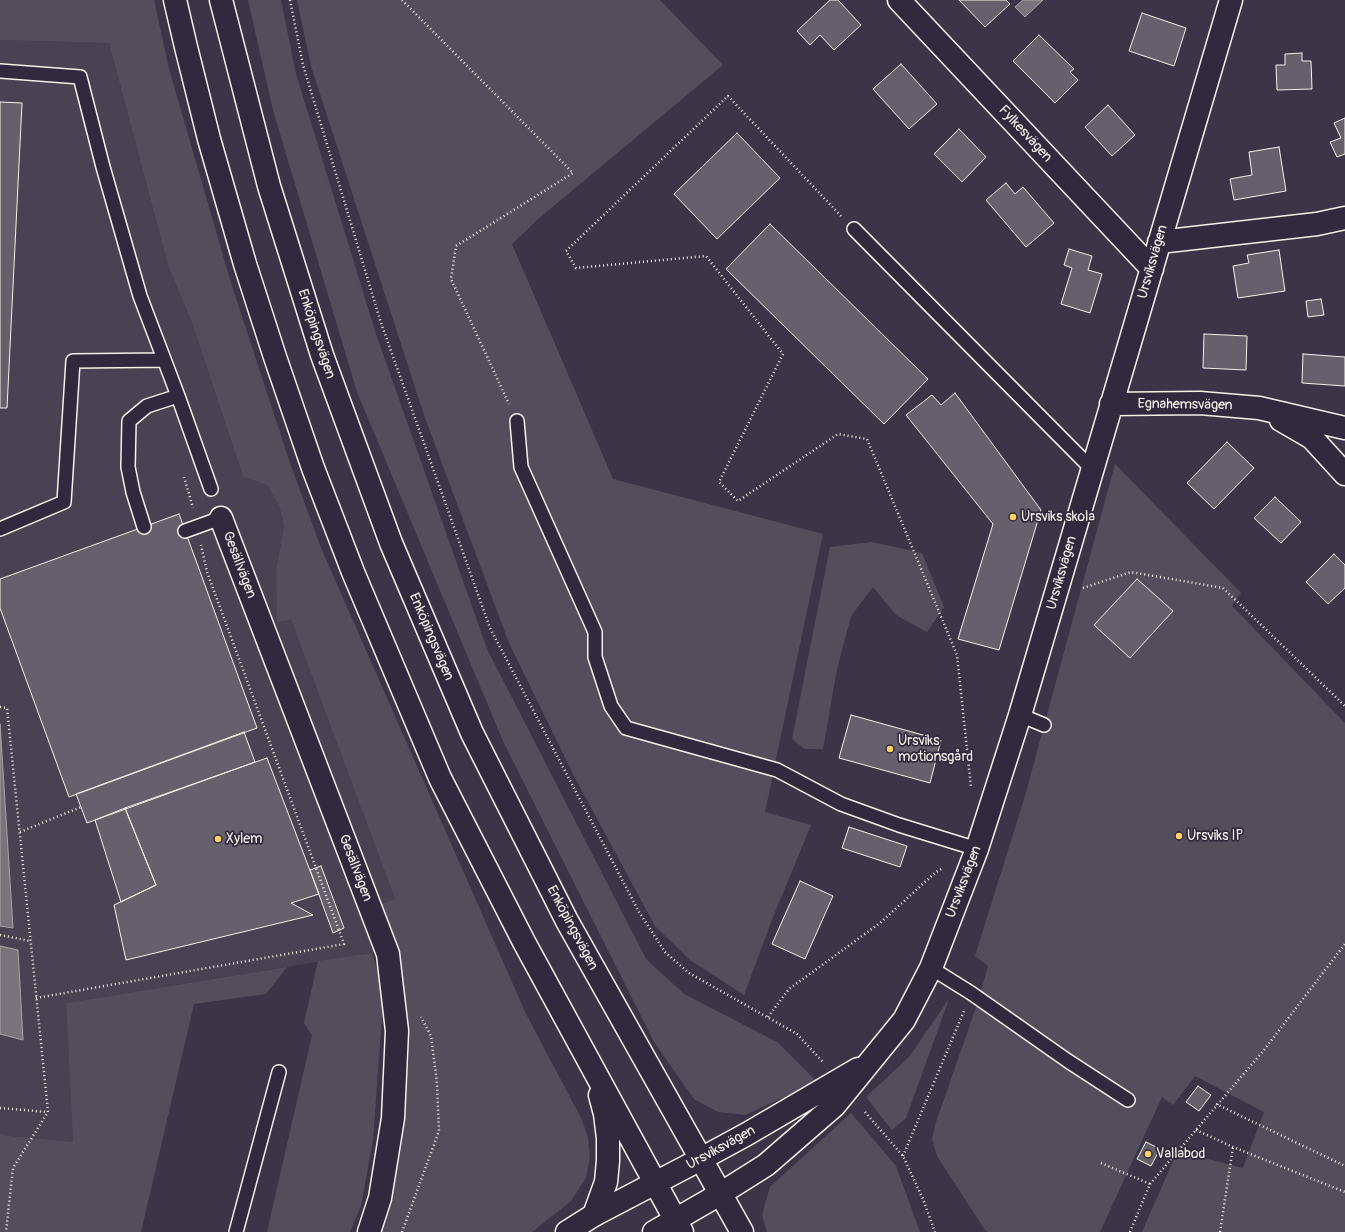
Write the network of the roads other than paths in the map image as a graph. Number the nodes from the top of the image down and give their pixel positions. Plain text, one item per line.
1 (175, 0) edge
2 (221, 0) edge
3 (899, 0) edge
4 (1229, 2) edge
5 (0, 71) edge
6 (1345, 218) edge
7 (854, 229) road end
8 (1160, 242) junction
9 (1152, 269) junction
10 (164, 360) junction
11 (178, 396) junction
12 (1111, 404) junction
13 (1259, 408) junction
14 (517, 420) road end
15 (1345, 428) edge
16 (1092, 469) junction
17 (1345, 474) edge
18 (211, 489) dead end
19 (221, 518) joint
20 (144, 527) dead end
21 (0, 529) edge
22 (191, 529) road end
23 (1020, 715) junction
24 (1044, 725) dead end
25 (977, 849) junction
26 (931, 968) junction
27 (873, 1060) junction
28 (279, 1072) dead end
29 (595, 1073) junction
30 (1128, 1100) dead end
31 (701, 1158) junction
32 (656, 1183) junction
33 (720, 1194) junction
34 (594, 1215) junction
35 (679, 1226) edge
36 (236, 1232) edge
37 (369, 1232) edge
38 (567, 1232) edge
39 (654, 1232) edge
40 (742, 1232) edge

1 - 29 street
2 - 31 street, Enköpingsvägen
3 - 9 street, Fylkesvägen
4 - 8 street, Ursviksvägen
5 - 10 lane
6 - 8 street
7 - 16 lane
8 - 9 street, Ursviksvägen
9 - 12 street, Ursviksvägen
10 - 11 lane
10 - 21 lane
11 - 18 lane
11 - 20 lane
12 - 13 street, Egnahemsvägen
12 - 16 street, Ursviksvägen
13 - 15 street, Egnahemsvägen
13 - 17 street, Egnahemsvägen
14 - 25 lane
16 - 23 street, Ursviksvägen
19 - 22 lane
19 - 37 street, Gesällvägen
23 - 24 lane
23 - 25 street, Ursviksvägen
25 - 26 street, Ursviksvägen
26 - 27 street, Ursviksvägen
26 - 30 lane
27 - 31 street, Ursviksvägen
27 - 33 street, Ursviksvägen
28 - 36 lane
29 - 32 street
29 - 34 street
31 - 32 street, Ursviksvägen
31 - 33 street, Enköpingsvägen
32 - 34 street, Ursviksvägen
32 - 35 street
33 - 35 street, Ursviksvägen
33 - 40 street, Enköpingsvägen
34 - 38 street, Ursviksvägen
35 - 39 street, Ursviksvägen

